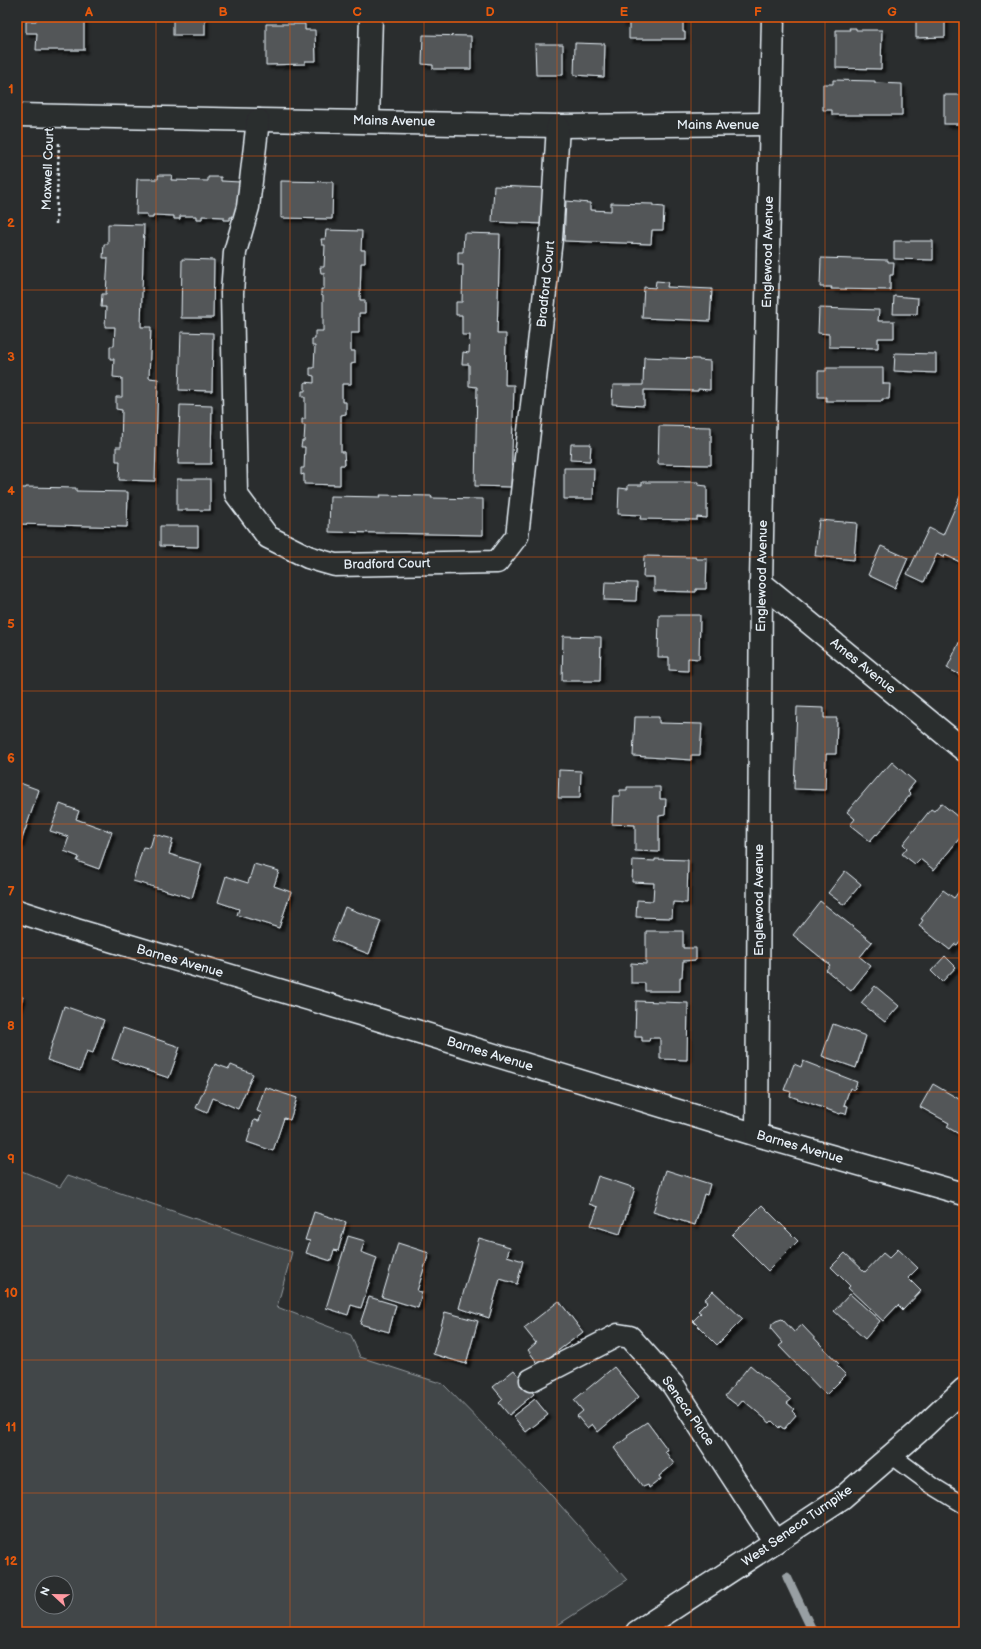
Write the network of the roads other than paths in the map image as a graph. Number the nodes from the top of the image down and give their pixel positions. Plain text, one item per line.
1 (371, 17) edge
2 (773, 17) edge
3 (17, 114) edge
4 (258, 120) junction
5 (368, 121) junction
6 (770, 124) junction
7 (558, 126) junction
8 (761, 583) junction
9 (964, 750) edge
10 (17, 911) edge
11 (757, 1135) junction
12 (964, 1194) edge
13 (531, 1380) dead end
14 (964, 1389) edge
15 (891, 1455) junction
16 (964, 1505) edge
17 (775, 1542) junction
18 (637, 1632) edge

1 - 5 street
2 - 6 street, Englewood Avenue
3 - 4 street, Mains Avenue
4 - 5 street, Mains Avenue
4 - 7 street, Bradford Court
5 - 7 street, Mains Avenue
6 - 7 street, Mains Avenue
6 - 8 street, Englewood Avenue
8 - 9 street, Ames Avenue
8 - 11 street, Englewood Avenue
10 - 11 street, Barnes Avenue
11 - 12 street, Barnes Avenue
13 - 17 street, Seneca Place
14 - 15 street, West Seneca Turnpike
15 - 16 lane
15 - 17 street, West Seneca Turnpike
17 - 18 street, West Seneca Turnpike

